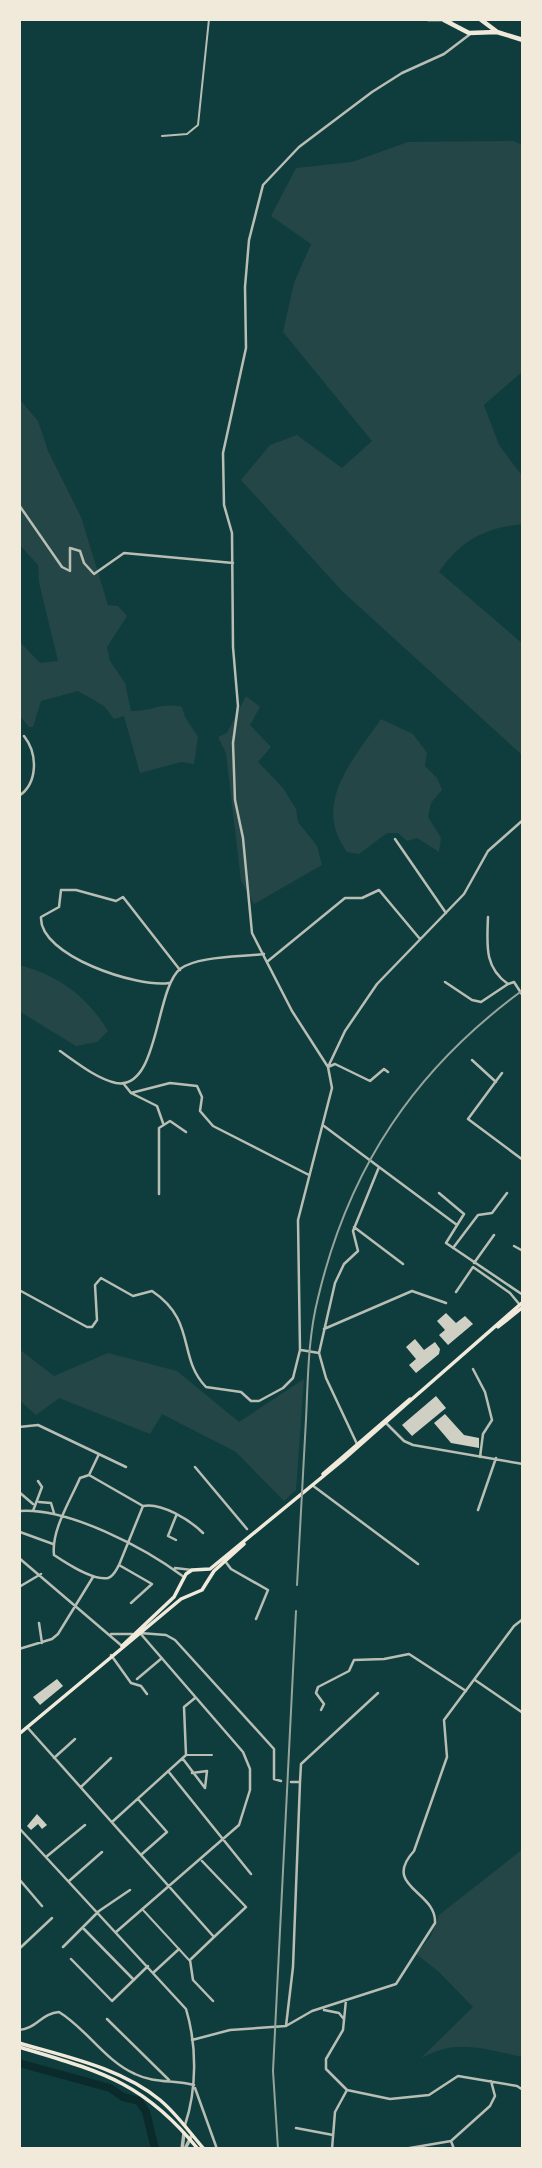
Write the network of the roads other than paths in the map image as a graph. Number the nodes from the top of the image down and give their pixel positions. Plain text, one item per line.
1 (209, 19) edge
2 (428, 19) edge
3 (453, 19) edge
4 (444, 20) edge
5 (462, 20) edge
6 (480, 20) edge
7 (463, 29) junction
8 (475, 32) junction
9 (497, 32) junction
10 (461, 40) junction
11 (523, 40) edge
12 (162, 136) dead end
13 (19, 505) edge
14 (233, 563) junction
15 (24, 736) dead end
16 (19, 796) edge
17 (523, 820) edge
18 (395, 839) dead end
19 (446, 913) junction
20 (488, 917) dead end
21 (420, 939) junction
22 (264, 954) junction
23 (268, 961) junction
24 (180, 970) junction
25 (445, 982) dead end
26 (169, 983) junction
27 (508, 984) junction
28 (523, 996) edge
29 (60, 1051) dead end
30 (472, 1060) dead end
31 (328, 1067) junction
32 (388, 1072) dead end
33 (502, 1073) dead end
34 (496, 1082) junction
35 (123, 1083) junction
36 (131, 1093) junction
37 (163, 1123) junction
38 (323, 1126) junction
39 (186, 1132) dead end
40 (523, 1160) edge
41 (379, 1167) junction
42 (309, 1175) junction
43 (439, 1193) dead end
44 (507, 1193) dead end
45 (159, 1194) dead end
46 (457, 1225) junction
47 (354, 1227) junction
48 (494, 1235) dead end
49 (514, 1246) dead end
50 (453, 1248) junction
51 (523, 1251) edge
52 (474, 1263) junction
53 (403, 1264) dead end
54 (19, 1290) edge
55 (456, 1292) dead end
56 (523, 1295) edge
57 (446, 1303) dead end
58 (522, 1305) edge
59 (324, 1329) junction
60 (300, 1350) junction
61 (318, 1353) junction
62 (473, 1369) dead end
63 (385, 1421) junction
64 (19, 1427) edge
65 (358, 1445) junction
66 (99, 1454) junction
67 (480, 1457) junction
68 (496, 1458) junction
69 (523, 1464) edge
70 (126, 1467) dead end
71 (195, 1467) dead end
72 (89, 1475) junction
73 (38, 1481) dead end
74 (312, 1485) junction
75 (19, 1492) edge
76 (38, 1502) junction
77 (33, 1504) junction
78 (143, 1506) junction
79 (285, 1508) junction
80 (33, 1510) junction
81 (478, 1510) dead end
82 (19, 1511) edge
83 (54, 1513) junction
84 (64, 1516) junction
85 (176, 1516) junction
86 (247, 1529) dead end
87 (20, 1532) edge
88 (203, 1533) dead end
89 (176, 1540) dead end
90 (53, 1544) junction
91 (127, 1544) junction
92 (19, 1558) edge
93 (225, 1561) junction
94 (418, 1564) dead end
95 (119, 1565) junction
96 (170, 1566) junction
97 (192, 1570) junction
98 (198, 1570) junction
99 (41, 1574) junction
100 (93, 1576) junction
101 (183, 1580) junction
102 (206, 1581) junction
103 (19, 1587) edge
104 (192, 1593) junction
105 (131, 1603) dead end
106 (77, 1605) junction
107 (256, 1619) dead end
108 (523, 1619) edge
109 (39, 1623) dead end
110 (140, 1633) junction
111 (110, 1634) junction
112 (132, 1634) junction
113 (43, 1643) junction
114 (122, 1646) junction
115 (19, 1649) edge
116 (111, 1656) junction
117 (162, 1658) junction
118 (137, 1679) dead end
119 (475, 1680) junction
120 (467, 1691) junction
121 (378, 1693) dead end
122 (147, 1694) dead end
123 (195, 1698) junction
124 (321, 1710) dead end
125 (523, 1713) edge
126 (27, 1727) junction
127 (19, 1734) edge
128 (75, 1739) dead end
129 (212, 1755) dead end
130 (184, 1757) junction
131 (54, 1758) junction
132 (111, 1759) dead end
133 (168, 1771) junction
134 (192, 1773) junction
135 (281, 1781) dead end
136 (291, 1782) dead end
137 (300, 1782) junction
138 (81, 1787) junction
139 (138, 1799) junction
140 (112, 1822) junction
141 (85, 1825) dead end
142 (19, 1828) edge
143 (225, 1839) junction
144 (102, 1852) dead end
145 (141, 1854) junction
146 (46, 1857) junction
147 (201, 1860) junction
148 (251, 1874) dead end
149 (19, 1879) edge
150 (69, 1881) junction
151 (169, 1888) junction
152 (130, 1890) dead end
153 (42, 1906) dead end
154 (143, 1910) junction
155 (99, 1913) junction
156 (52, 1918) dead end
157 (83, 1928) junction
158 (116, 1932) junction
159 (214, 1937) junction
160 (63, 1947) dead end
161 (19, 1949) edge
162 (179, 1949) junction
163 (71, 1959) dead end
164 (190, 1960) junction
165 (148, 1966) junction
166 (154, 1972) junction
167 (134, 1980) junction
168 (346, 2000) junction
169 (213, 2001) dead end
170 (339, 2004) junction
171 (318, 2009) junction
172 (107, 2019) dead end
173 (344, 2021) junction
174 (286, 2026) junction
175 (19, 2030) edge
176 (192, 2040) junction
177 (19, 2045) edge
178 (169, 2080) junction
179 (491, 2081) junction
180 (194, 2085) junction
181 (347, 2090) junction
182 (523, 2090) edge
183 (296, 2128) dead end
184 (184, 2129) junction
185 (332, 2135) junction
186 (191, 2137) junction
187 (451, 2141) junction
188 (183, 2149) edge
189 (198, 2149) edge
190 (204, 2149) edge
191 (217, 2149) edge
192 (332, 2149) edge
193 (404, 2149) edge
194 (454, 2149) edge

1 - 12 lane
2 - 4 main road
3 - 4 main road
4 - 7 main road
5 - 7 main road
6 - 8 main road
6 - 9 main road
7 - 8 main road
7 - 10 street
8 - 9 main road
8 - 10 street
9 - 11 main road
10 - 14 street
13 - 14 street
14 - 22 street
15 - 16 street
17 - 19 street
18 - 19 street
19 - 21 street
20 - 27 street
21 - 23 street
21 - 31 street
22 - 23 street
22 - 24 street
23 - 31 street
24 - 26 street
24 - 26 street
25 - 27 street
26 - 35 street
27 - 28 street
29 - 35 street
30 - 34 street
31 - 32 street
31 - 38 street
33 - 34 street
34 - 40 street
35 - 36 street
36 - 37 street
36 - 42 street
37 - 39 street
37 - 45 street
38 - 41 street
38 - 42 street
41 - 46 street
41 - 47 street
42 - 60 street
43 - 46 street
44 - 50 street
46 - 50 street
47 - 53 street
47 - 59 street
48 - 52 street
49 - 51 street
50 - 52 street
52 - 56 street
54 - 60 street
55 - 58 street
57 - 59 street
58 - 63 main road
59 - 61 street
60 - 61 street
61 - 65 street
62 - 67 street
63 - 65 main road
63 - 67 street
64 - 66 street
65 - 74 main road
66 - 70 street
66 - 72 street
67 - 68 street
68 - 69 street
68 - 81 street
71 - 86 street
72 - 78 street
72 - 84 street
73 - 76 street
74 - 79 main road
74 - 94 street
75 - 77 street
76 - 77 street
76 - 83 street
77 - 80 street
78 - 85 street
78 - 91 street
79 - 93 main road
79 - 98 main road
80 - 82 street
80 - 83 street
83 - 84 street
84 - 90 street
84 - 91 street
85 - 88 street
85 - 89 street
87 - 90 street
90 - 100 street
91 - 95 street
91 - 96 street
92 - 99 street
93 - 102 main road
93 - 107 street
95 - 100 street
95 - 105 street
96 - 97 street
96 - 101 street
97 - 98 main road
97 - 101 main road
98 - 102 main road
99 - 103 street
99 - 106 street
100 - 106 street
101 - 104 main road
101 - 112 main road
102 - 104 main road
104 - 110 main road
106 - 111 street
106 - 113 street
108 - 119 street
109 - 113 street
110 - 114 main road
110 - 117 street
110 - 135 street
111 - 112 street
111 - 114 street
112 - 114 main road
113 - 115 street
114 - 116 main road
116 - 122 street
116 - 126 main road
117 - 118 street
117 - 123 street
119 - 120 street
119 - 125 street
120 - 124 street
120 - 168 street
121 - 137 street
123 - 130 street
123 - 143 street
126 - 127 main road
126 - 131 street
128 - 131 street
129 - 130 lane
130 - 133 street
130 - 134 street
131 - 138 street
132 - 138 street
133 - 139 street
133 - 143 street
134 - 134 street
136 - 137 street
137 - 174 street
138 - 140 street
139 - 140 street
139 - 145 street
140 - 145 street
141 - 146 street
142 - 146 street
143 - 147 street
143 - 148 street
144 - 150 street
145 - 151 street
146 - 150 street
147 - 151 street
147 - 159 street
149 - 153 street
150 - 155 street
151 - 154 street
151 - 159 street
152 - 155 street
154 - 158 street
154 - 162 lane
155 - 157 street
155 - 158 street
156 - 161 street
157 - 160 street
157 - 167 street
158 - 165 street
159 - 164 street
162 - 164 lane
162 - 166 street
163 - 167 street
164 - 169 street
165 - 166 street
165 - 167 street
166 - 176 street
168 - 170 street
168 - 173 street
170 - 171 street
170 - 173 street
171 - 173 street
171 - 174 street
172 - 178 street
173 - 181 street
174 - 176 street
175 - 178 street
176 - 180 street
177 - 184 main road
178 - 180 street
179 - 181 street
179 - 182 street
179 - 187 street
180 - 184 street
180 - 191 street
181 - 185 street
183 - 185 street
184 - 186 main road
184 - 188 street
185 - 192 street
186 - 188 street
186 - 189 main road
186 - 190 main road
187 - 193 street
187 - 194 street

